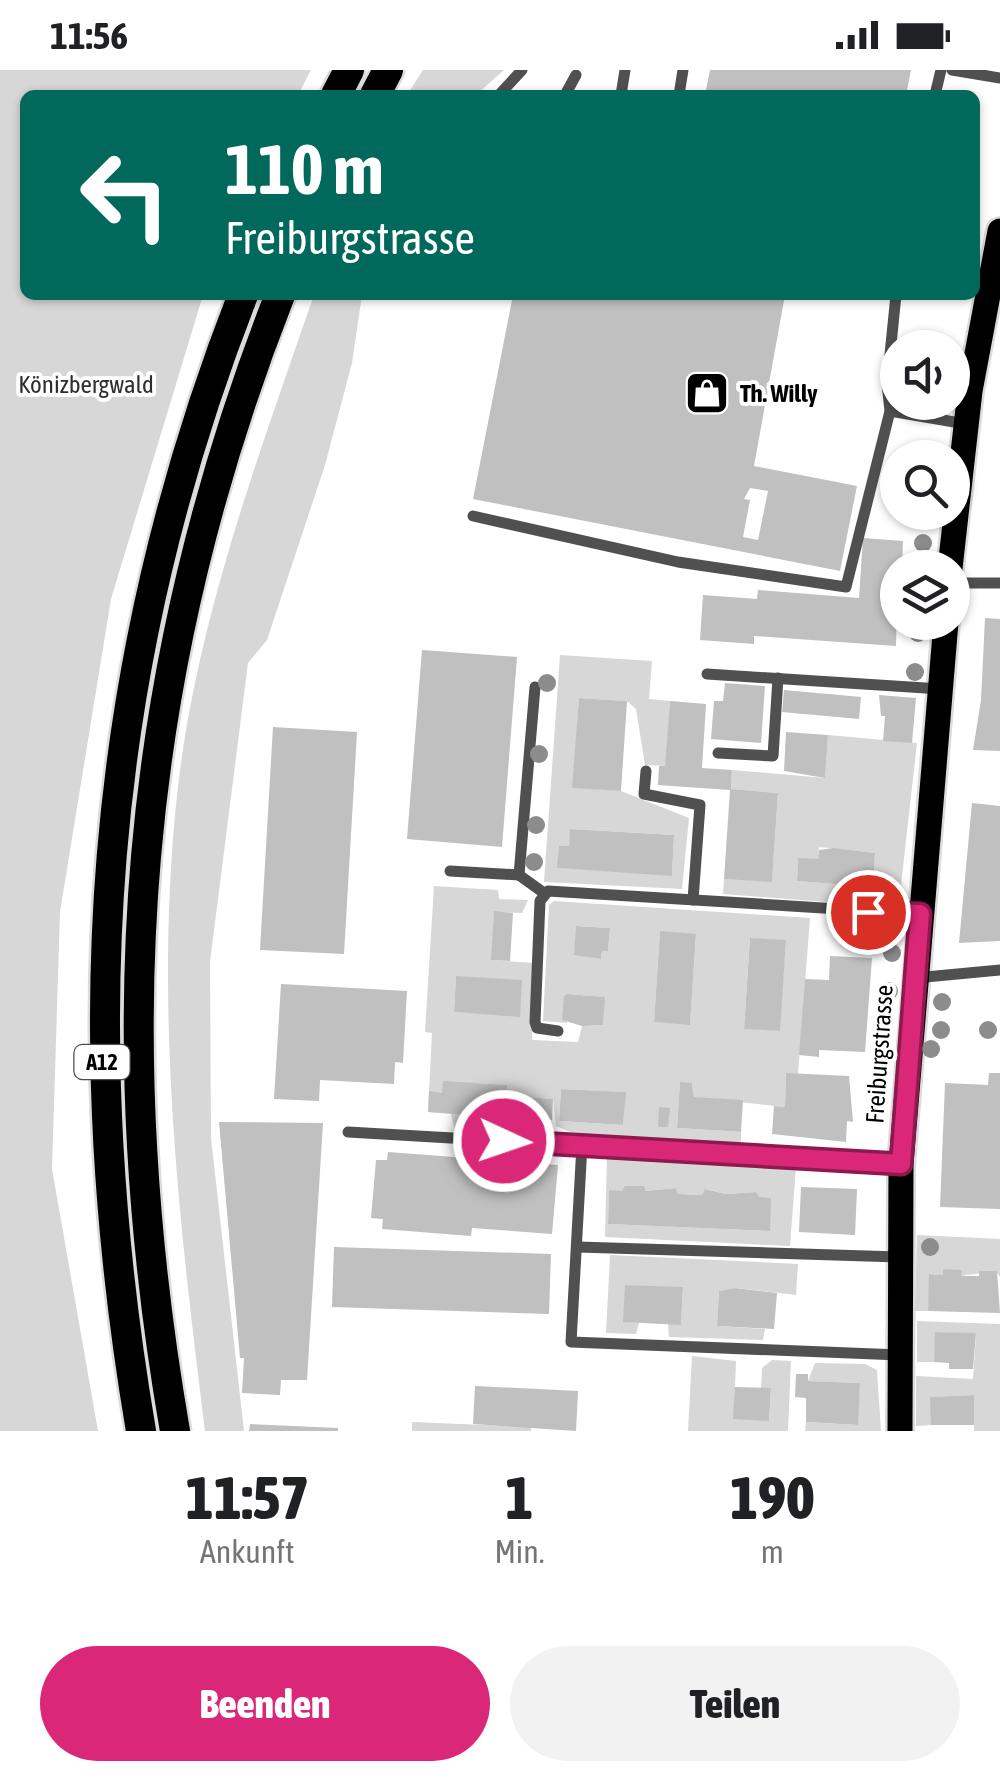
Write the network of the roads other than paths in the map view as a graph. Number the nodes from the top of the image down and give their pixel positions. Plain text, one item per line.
1 (522, 70) edge
2 (952, 70) edge
3 (576, 75) dead end
4 (1000, 78) edge
5 (503, 90) edge
6 (567, 90) edge
7 (1000, 231) edge
8 (242, 300) edge
9 (278, 300) edge
10 (895, 300) edge
11 (892, 330) edge
12 (888, 420) edge
13 (943, 420) edge
14 (966, 424) junction
15 (473, 516) dead end
16 (952, 550) edge
17 (970, 583) edge
18 (1000, 583) edge
19 (945, 640) edge
20 (707, 674) dead end
21 (778, 678) junction
22 (534, 686) dead end
23 (941, 689) junction
24 (718, 752) dead end
25 (646, 771) dead end
26 (450, 871) dead end
27 (519, 875) junction
28 (544, 893) junction
29 (693, 900) junction
30 (920, 914) junction
31 (1000, 970) edge
32 (914, 978) junction
33 (558, 1031) dead end
34 (348, 1132) dead end
35 (582, 1146) junction
36 (901, 1164) junction
37 (578, 1247) junction
38 (899, 1257) junction
39 (900, 1356) junction
40 (141, 1431) edge
41 (176, 1431) edge
42 (900, 1431) edge

1 - 5 lane
2 - 4 lane
3 - 6 lane
7 - 14 main road
8 - 40 highway, A12
9 - 41 highway, A12
10 - 11 lane
12 - 15 lane
13 - 14 lane
14 - 16 main road
17 - 18 lane
19 - 23 main road, Freiburgstrasse
20 - 21 lane
21 - 23 lane
21 - 24 lane
22 - 27 lane
23 - 30 main road, Freiburgstrasse
25 - 29 lane
26 - 27 lane
27 - 28 lane
28 - 29 lane
28 - 33 lane
29 - 30 lane
30 - 32 main road, Freiburgstrasse
31 - 32 lane
32 - 36 main road, Freiburgstrasse
34 - 35 lane
35 - 36 lane
35 - 37 lane
36 - 38 main road, Freiburgstrasse
37 - 38 lane
37 - 39 lane
38 - 39 main road, Freiburgstrasse
39 - 42 main road, Freiburgstrasse

